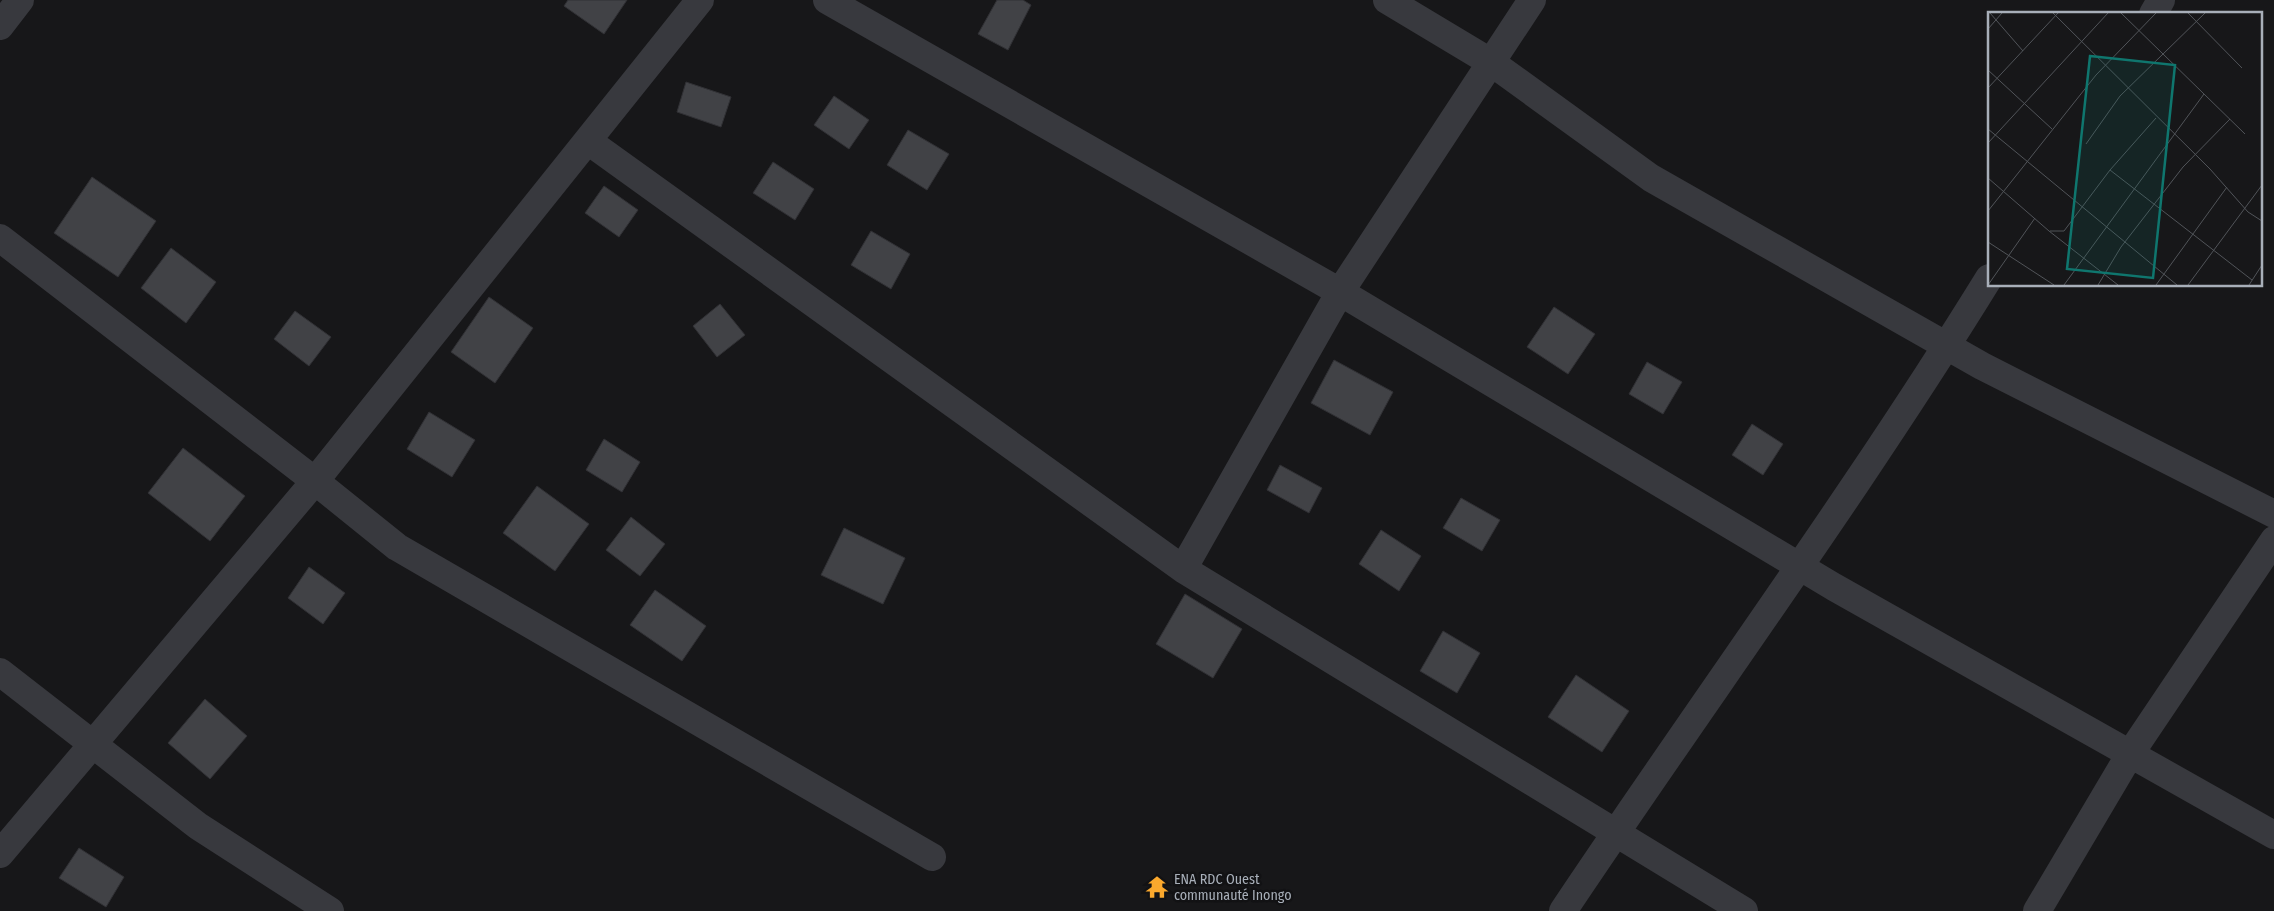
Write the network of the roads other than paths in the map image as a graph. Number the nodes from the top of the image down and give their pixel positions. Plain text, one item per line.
1 (20, 0) edge
2 (700, 0) edge
3 (827, 0) edge
4 (1387, 0) edge
5 (1532, 0) edge
6 (2161, 0) edge
7 (2154, 12) edge
8 (0, 26) edge
9 (1492, 63) junction
10 (588, 141) junction
11 (0, 238) edge
12 (1988, 280) edge
13 (1340, 292) junction
14 (1947, 346) junction
15 (315, 480) junction
16 (2274, 514) edge
17 (2274, 540) edge
18 (1800, 567) junction
19 (1183, 569) junction
20 (0, 672) edge
21 (92, 743) junction
22 (2130, 754) junction
23 (1615, 832) junction
24 (2274, 835) edge
25 (0, 854) edge
26 (932, 857) dead end
27 (330, 911) edge
28 (1563, 911) edge
29 (1744, 911) edge
30 (2037, 911) edge

1 - 8 street
2 - 10 street
3 - 13 street
4 - 9 street
5 - 9 street
6 - 7 street
9 - 13 street
9 - 14 street
10 - 15 street
10 - 19 street
11 - 15 street
12 - 14 street
13 - 18 street
13 - 19 street
14 - 16 street
14 - 18 street
15 - 21 street
15 - 26 street
17 - 22 street
18 - 22 street
18 - 23 street
19 - 23 street
20 - 21 street
21 - 25 street
21 - 27 street
22 - 24 street
22 - 30 street
23 - 28 street
23 - 29 street

